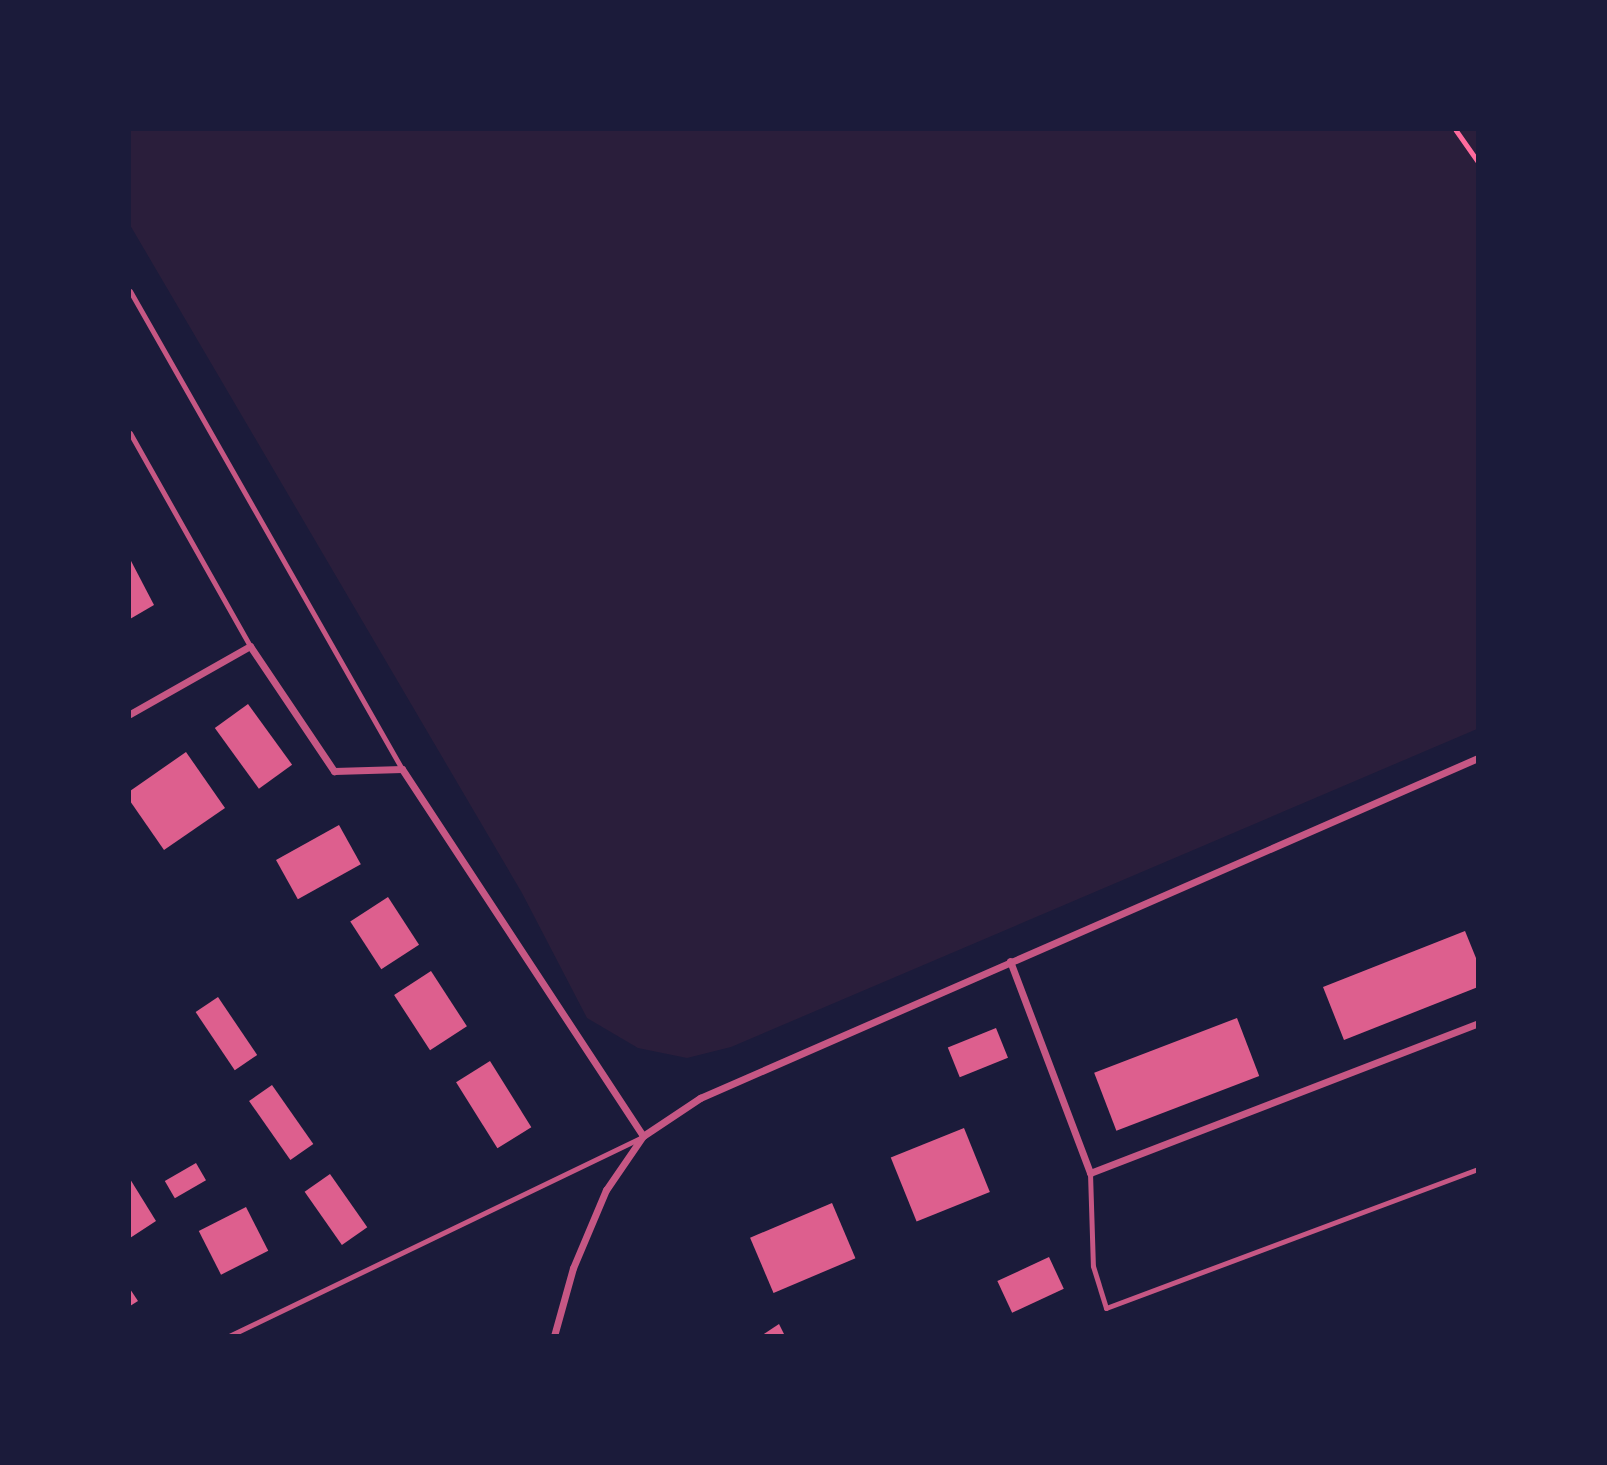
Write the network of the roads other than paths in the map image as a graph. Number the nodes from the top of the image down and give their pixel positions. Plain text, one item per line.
1 (130, 291) edge
2 (130, 433) edge
3 (250, 646) junction
4 (130, 714) edge
5 (1478, 758) edge
6 (401, 769) junction
7 (1010, 961) junction
8 (1478, 1023) edge
9 (643, 1136) junction
10 (1478, 1169) edge
11 (1090, 1173) junction
12 (229, 1335) edge
13 (554, 1335) edge

1 - 6 lane
2 - 3 lane
3 - 4 street
3 - 6 street
5 - 7 street
6 - 9 street
7 - 9 street
7 - 11 street
8 - 11 street
9 - 12 lane
9 - 13 street
10 - 11 lane

